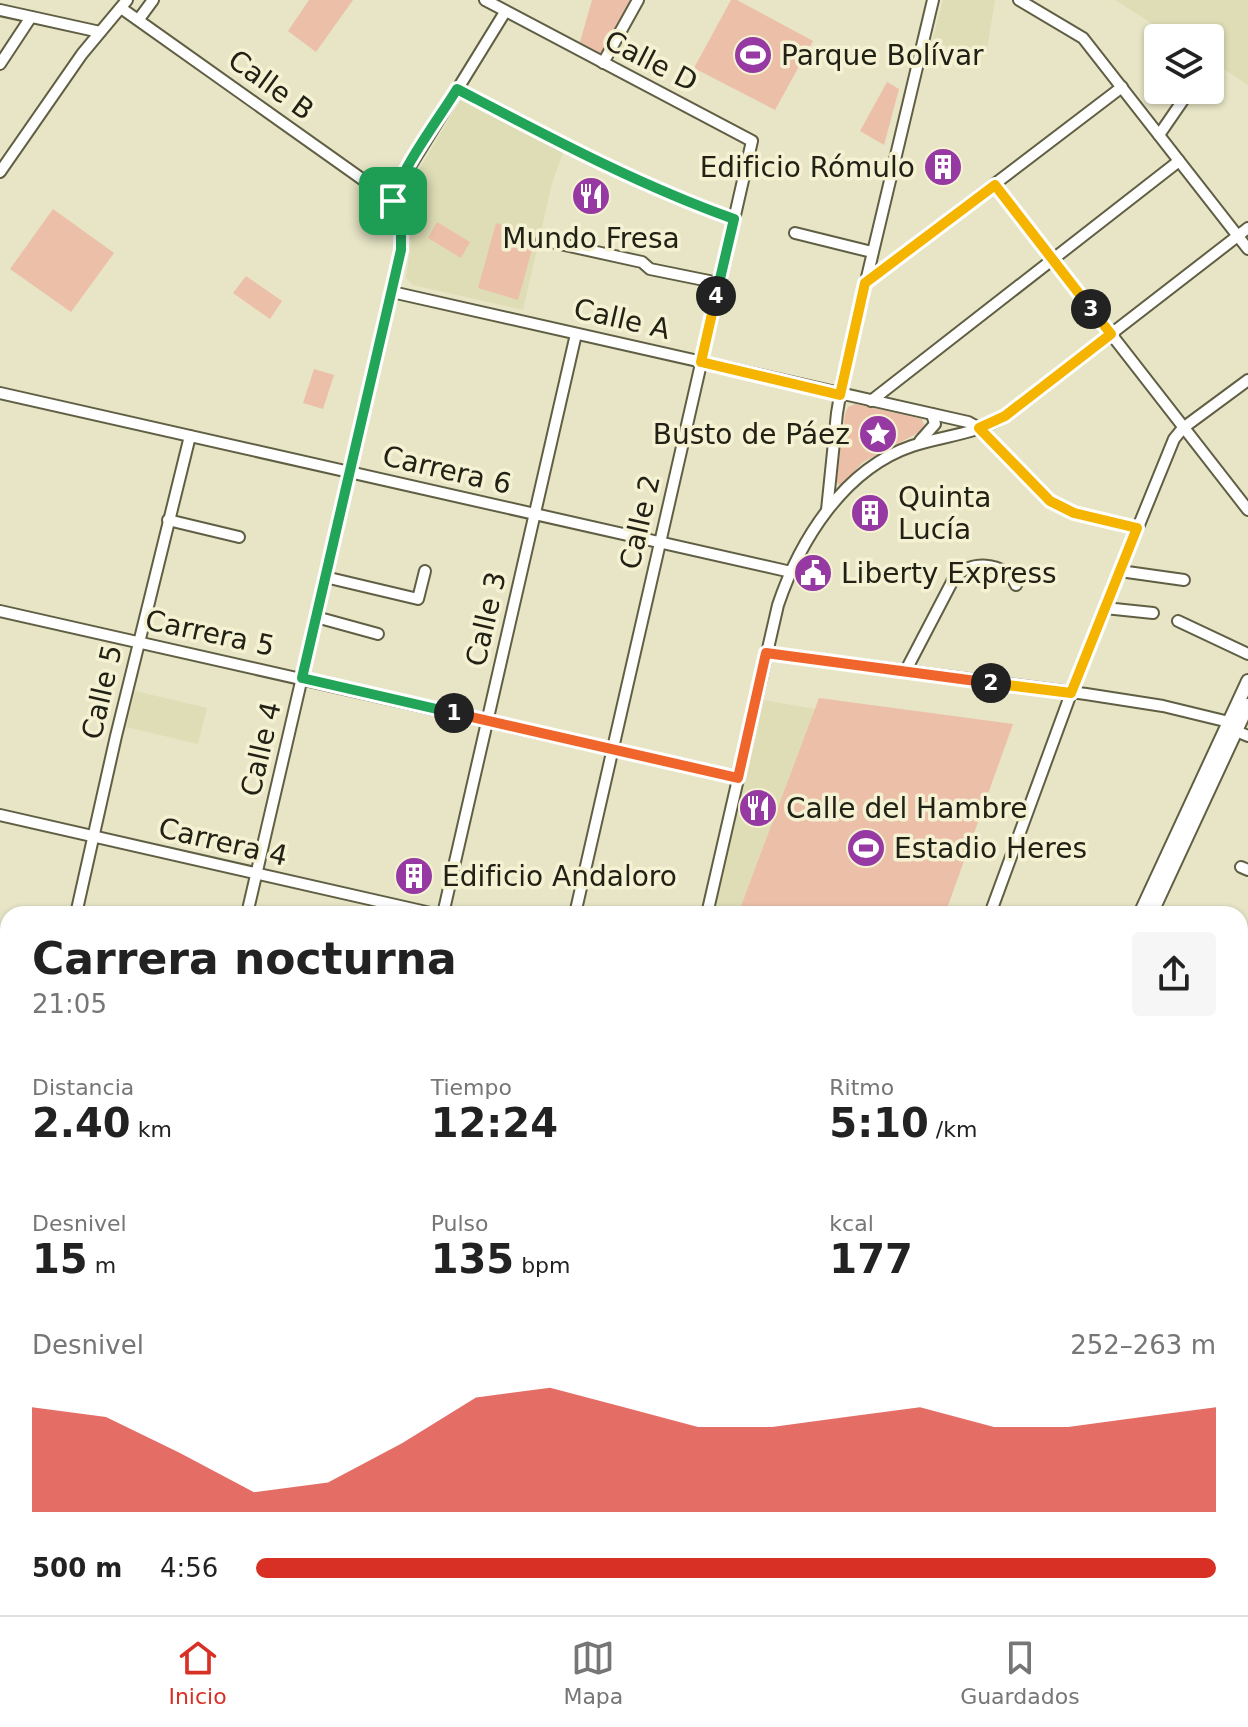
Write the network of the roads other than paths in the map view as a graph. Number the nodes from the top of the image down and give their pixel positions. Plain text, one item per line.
1 (153, 0) edge
2 (485, 0) edge
3 (638, 0) edge
4 (933, 0) edge
5 (1019, 0) edge
6 (124, 4) edge
7 (0, 10) edge
8 (505, 12) junction
9 (31, 17) junction
10 (139, 19) junction
11 (100, 32) junction
12 (603, 63) junction
13 (0, 64) edge
14 (1122, 87) junction
15 (457, 89) junction
16 (1180, 104) edge
17 (1159, 135) junction
18 (752, 141) joint
19 (1179, 161) junction
20 (0, 172) edge
21 (995, 185) junction
22 (393, 201) junction
23 (734, 219) junction
24 (1248, 228) edge
25 (795, 233) dead end
26 (1238, 236) junction
27 (542, 240) dead end
28 (1248, 249) edge
29 (872, 252) junction
30 (1053, 260) junction
31 (719, 283) junction
32 (865, 283) junction
33 (392, 292) junction
34 (576, 334) junction
35 (1111, 334) junction
36 (701, 362) junction
37 (1248, 380) edge
38 (0, 393) edge
39 (840, 395) junction
40 (871, 401) junction
41 (932, 414) junction
42 (979, 428) junction
43 (1183, 428) junction
44 (190, 436) junction
45 (914, 445) junction
46 (350, 472) junction
47 (1248, 510) edge
48 (827, 513) junction
49 (535, 514) junction
50 (168, 520) junction
51 (1137, 528) junction
52 (239, 537) dead end
53 (660, 542) junction
54 (425, 571) dead end
55 (1120, 571) junction
56 (791, 572) junction
57 (325, 577) junction
58 (1184, 580) dead end
59 (1016, 585) dead end
60 (1105, 608) junction
61 (0, 611) edge
62 (1153, 613) dead end
63 (316, 617) junction
64 (1178, 621) dead end
65 (378, 634) dead end
66 (138, 642) junction
67 (766, 653) junction
68 (1248, 654) edge
69 (905, 672) junction
70 (302, 678) junction
71 (1248, 681) edge
72 (1071, 693) junction
73 (1248, 705) edge
74 (488, 720) junction
75 (1238, 730) edge
76 (613, 749) junction
77 (738, 778) junction
78 (0, 815) edge
79 (93, 837) junction
80 (257, 874) junction
81 (78, 906) edge
82 (249, 906) edge
83 (399, 906) edge
84 (445, 906) edge
85 (577, 906) edge
86 (709, 906) edge
87 (993, 906) edge
88 (1144, 906) edge
89 (1155, 906) edge

1 - 10 street
2 - 8 street, Calle D
3 - 12 street
4 - 29 street
5 - 14 street
6 - 10 street, Calle B
6 - 11 street
7 - 9 street
8 - 12 street, Calle D
8 - 15 street
9 - 11 street
9 - 13 street
10 - 22 street, Calle B
11 - 20 street
12 - 18 street, Calle D
14 - 17 street
14 - 21 street
15 - 22 street
15 - 23 street
16 - 17 street
17 - 19 street
18 - 23 street, Calle 2
19 - 26 street
19 - 30 street
21 - 30 street
21 - 32 street
22 - 33 street, Calle 4
23 - 31 street, Calle 2
24 - 26 street
25 - 29 street
26 - 28 street
26 - 35 street
27 - 31 street
29 - 32 street
30 - 35 street
30 - 40 street
31 - 36 street, Calle 2
32 - 39 street
33 - 34 street, Calle A
33 - 46 street, Calle 4
34 - 36 street, Calle A
34 - 49 street, Calle 3
35 - 42 street
35 - 43 street
36 - 39 street, Calle A
36 - 53 street, Calle 2
37 - 43 street
38 - 44 street, Carrera 6
39 - 40 street, Calle A
39 - 48 street
40 - 41 street, Calle A
41 - 42 street, Calle A
41 - 45 street
42 - 45 street
42 - 51 street
43 - 47 street
43 - 51 street
44 - 46 street, Carrera 6
44 - 50 street, Calle 5
45 - 48 street
46 - 49 street, Carrera 6
46 - 57 street, Calle 4
48 - 56 street
49 - 53 street, Carrera 6
49 - 74 street, Calle 3
50 - 52 street
50 - 66 street, Calle 5
51 - 55 street
53 - 56 street, Carrera 6
53 - 76 street, Calle 2
54 - 57 street
55 - 58 street
55 - 60 street
56 - 67 street
57 - 63 street, Calle 4
59 - 69 street
60 - 62 street
60 - 72 street
61 - 66 street, Carrera 5
63 - 65 street
63 - 70 street, Calle 4
64 - 68 street
66 - 70 street, Carrera 5
66 - 79 street, Calle 5
67 - 69 street
67 - 77 street
69 - 72 street
70 - 74 street, Carrera 5
70 - 80 street, Calle 4
71 - 75 street
72 - 75 street
72 - 87 street
73 - 75 street
74 - 76 street, Carrera 5
74 - 84 street, Calle 3
75 - 88 street
75 - 89 street
76 - 77 street, Carrera 5
76 - 85 street, Calle 2
77 - 86 street
78 - 79 street, Carrera 4
79 - 80 street, Carrera 4
79 - 81 street, Calle 5
80 - 82 street, Calle 4
80 - 83 street, Carrera 4

